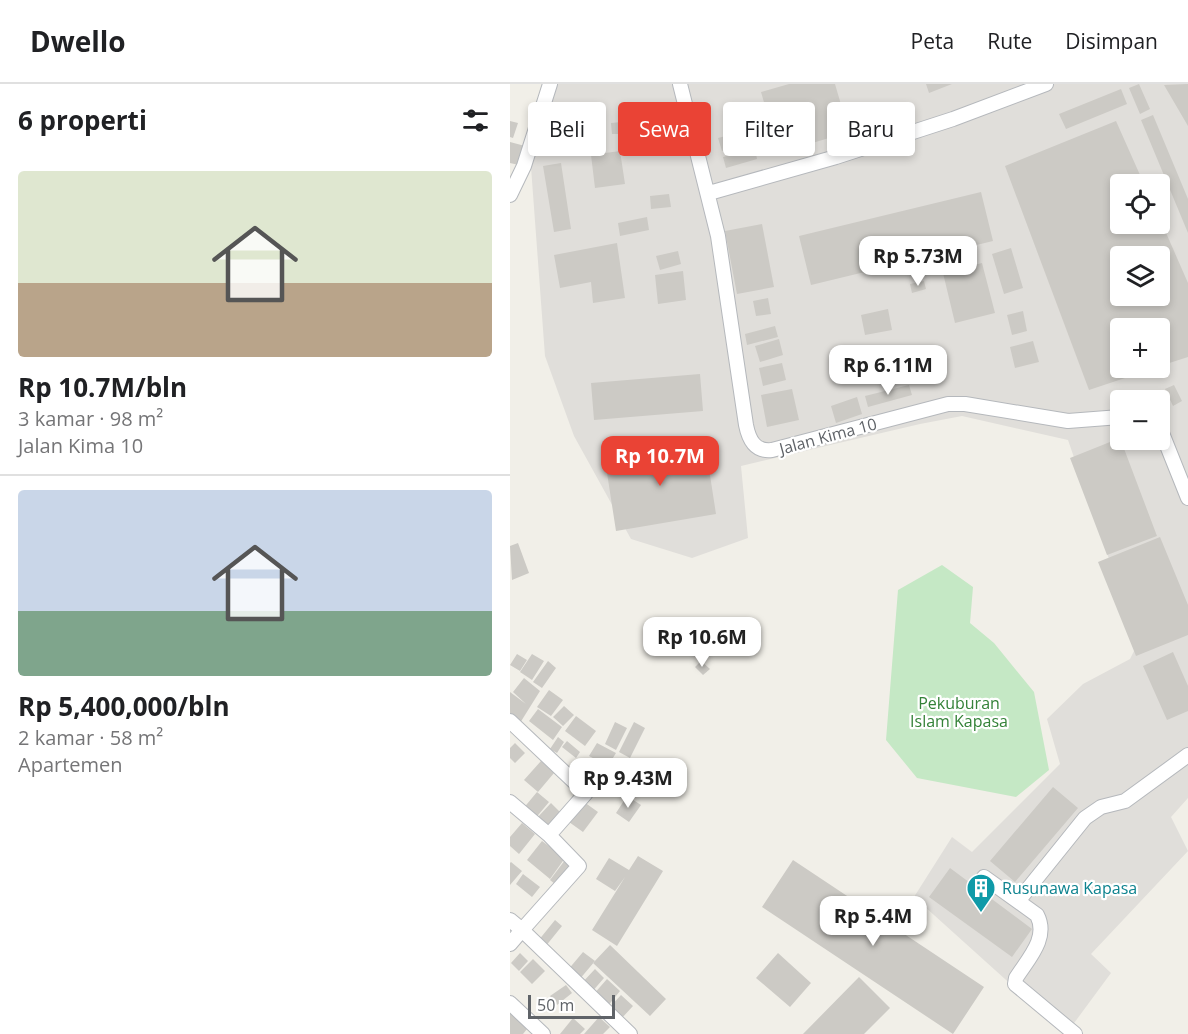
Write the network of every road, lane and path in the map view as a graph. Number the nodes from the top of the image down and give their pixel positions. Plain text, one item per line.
1 (550, 84) edge
2 (680, 84) edge
3 (1046, 84) edge
4 (709, 194) junction
5 (510, 195) edge
6 (1110, 418) edge
7 (1169, 450) edge
8 (1188, 498) edge
9 (512, 727) edge
10 (1188, 755) edge
11 (510, 802) edge
12 (549, 835) junction
13 (984, 877) dead end
14 (1019, 900) junction
15 (510, 920) edge
16 (522, 930) junction
17 (510, 944) edge
18 (510, 1004) edge
19 (543, 1034) edge
20 (630, 1034) edge
21 (1075, 1034) edge

1 - 5 street
2 - 4 street, Jalan Kima 10
3 - 4 street
4 - 6 street, Jalan Kima 10
7 - 8 street
9 - 12 street
10 - 14 street
11 - 12 street
12 - 16 street
13 - 14 street
14 - 21 street
15 - 16 street
16 - 17 street
16 - 20 street
18 - 19 street

